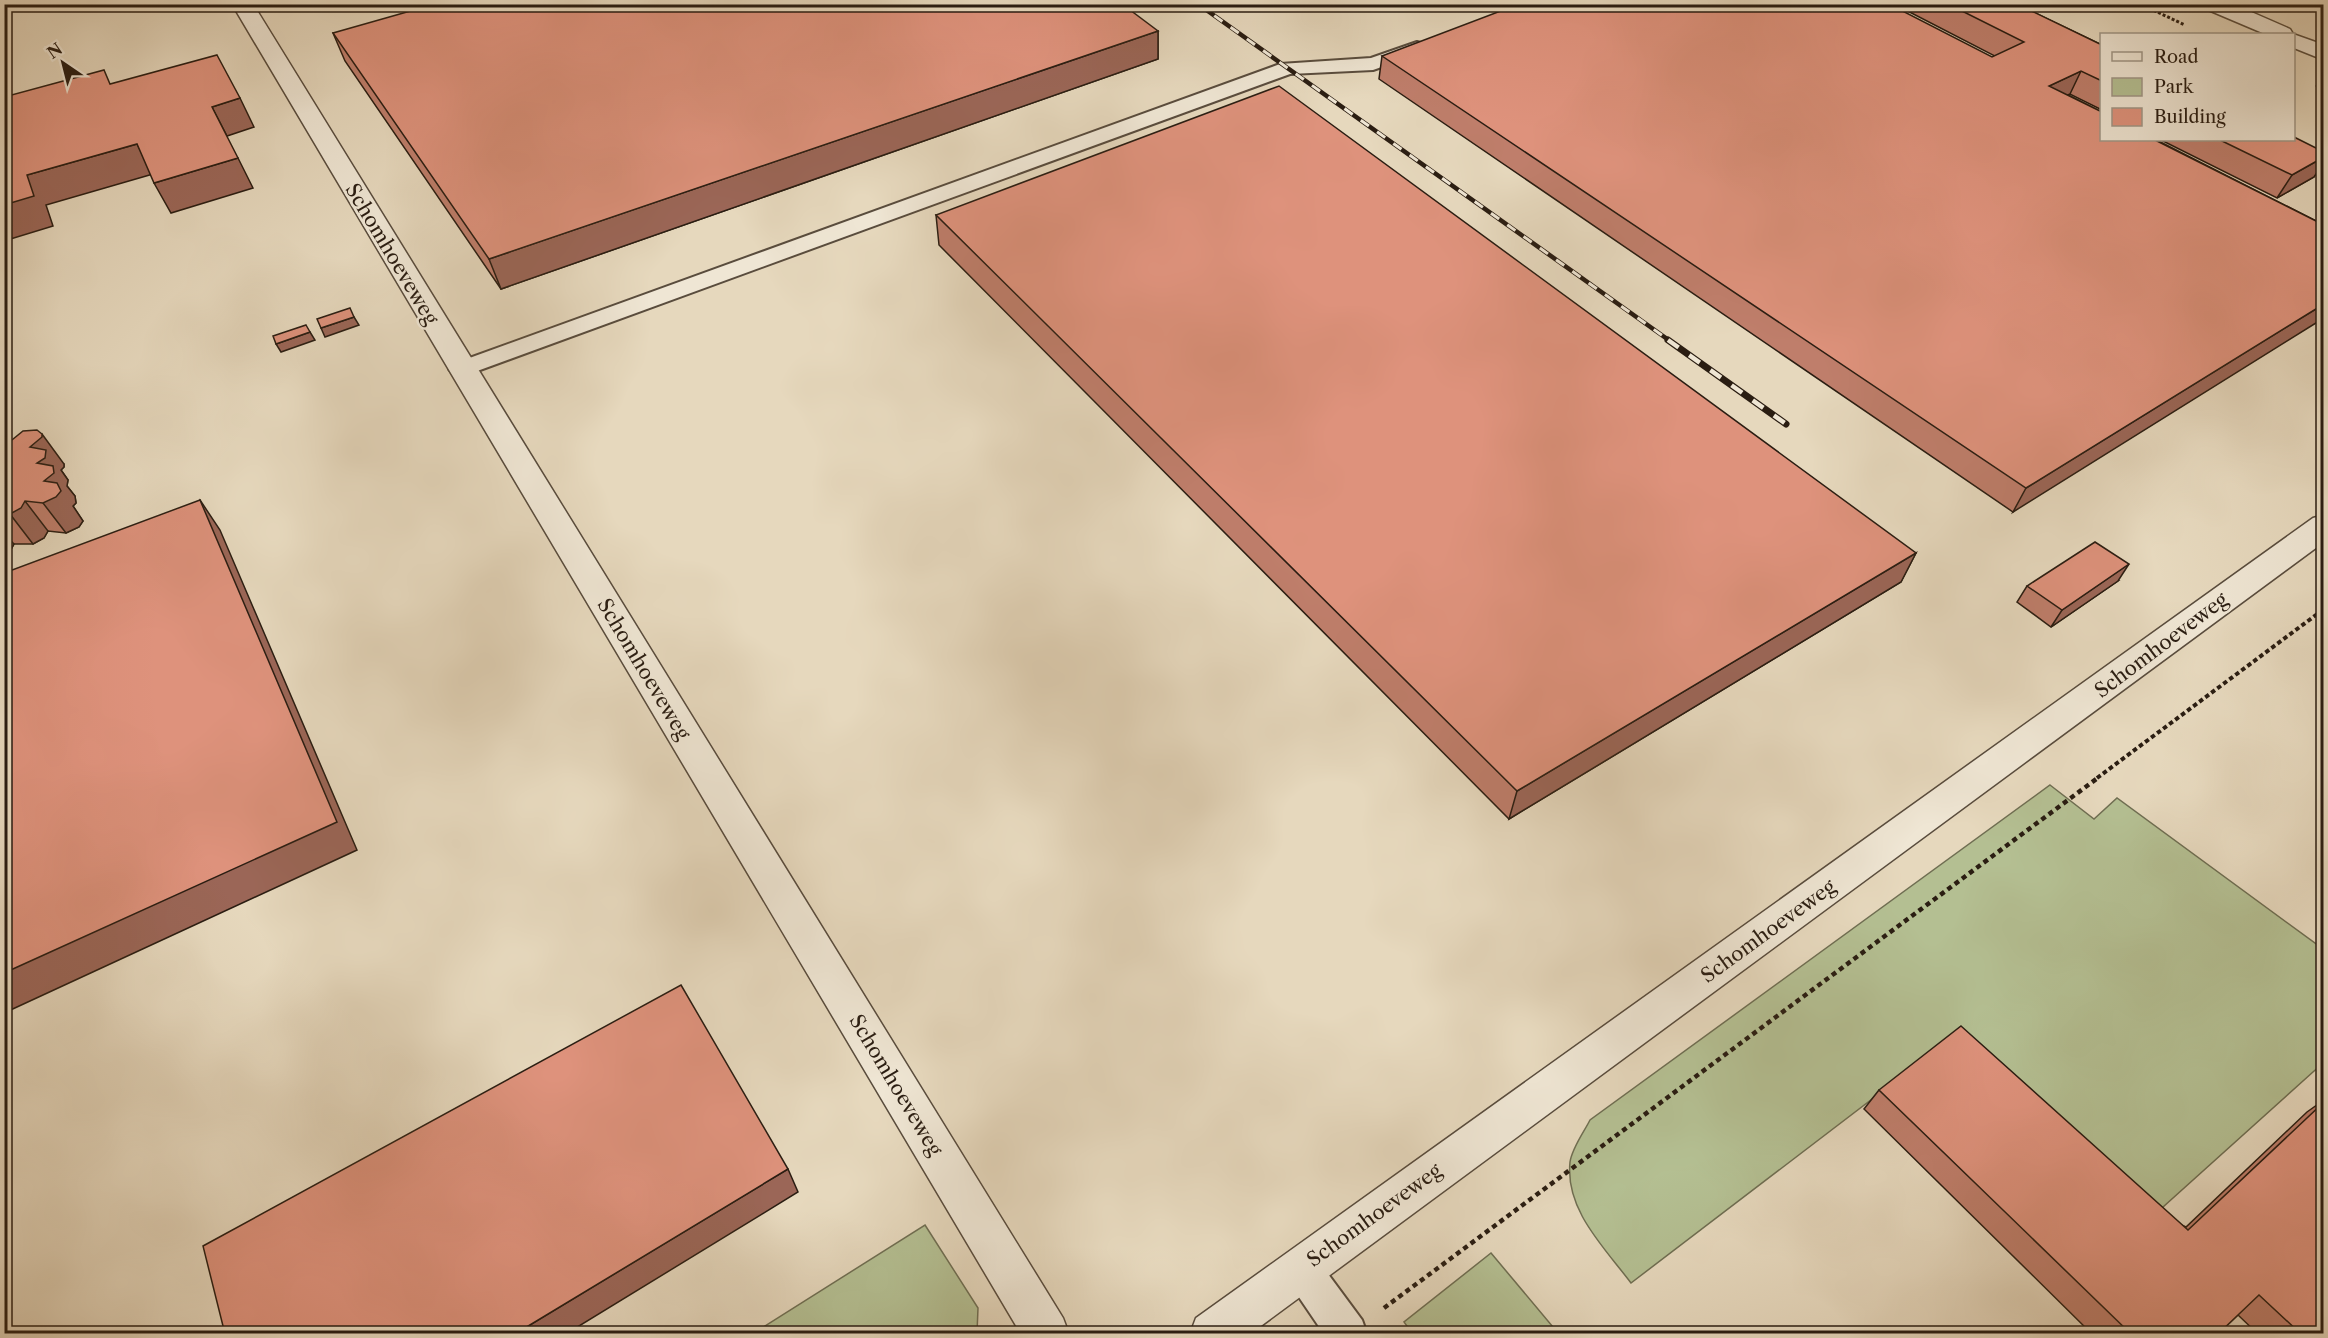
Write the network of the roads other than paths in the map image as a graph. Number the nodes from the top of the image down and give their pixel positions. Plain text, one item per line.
1 (242, 4) edge
2 (2214, 4) edge
3 (2280, 33) edge
4 (2295, 39) edge
5 (1436, 40) edge
6 (2324, 53) edge
7 (461, 369) junction
8 (2324, 526) edge
9 (1301, 1268) junction
10 (1363, 1323) edge
11 (1047, 1334) edge
12 (1212, 1334) edge

1 - 7 street, Schomhoeveweg
2 - 3 street
4 - 6 street
5 - 7 lane
7 - 11 street, Schomhoeveweg
8 - 9 street, Schomhoeveweg
9 - 10 lane
9 - 12 street, Schomhoeveweg

